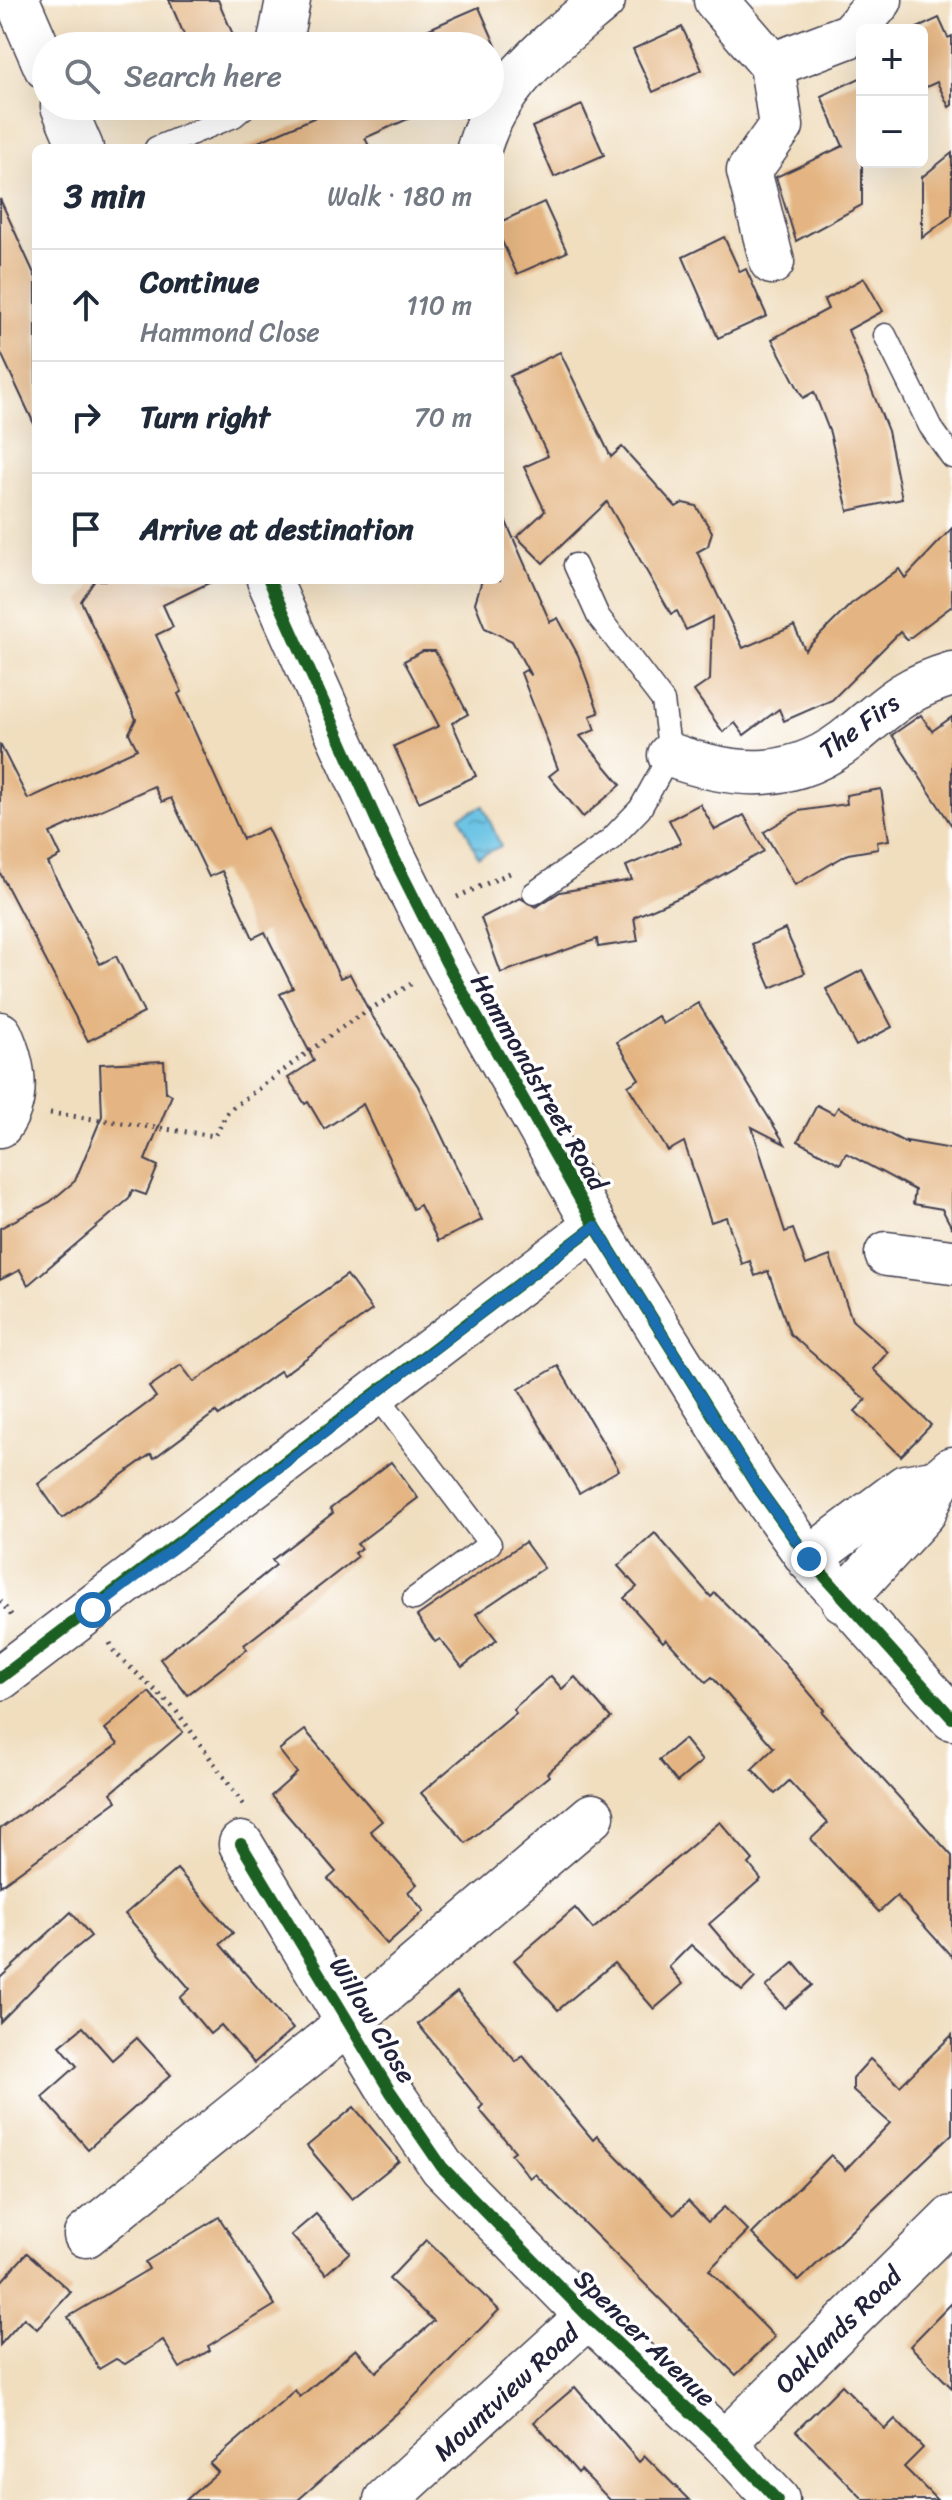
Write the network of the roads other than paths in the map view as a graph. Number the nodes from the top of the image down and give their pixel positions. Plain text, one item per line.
1 (17, 0) edge
2 (288, 0) edge
3 (603, 0) edge
4 (716, 0) edge
5 (880, 0) edge
6 (282, 32) edge
7 (32, 35) edge
8 (772, 65) junction
9 (504, 97) edge
10 (69, 120) edge
11 (224, 120) edge
12 (491, 120) edge
13 (79, 144) edge
14 (166, 144) edge
15 (481, 144) edge
16 (772, 262) dead end
17 (885, 335) dead end
18 (952, 457) edge
19 (575, 565) dead end
20 (271, 584) edge
21 (952, 674) edge
22 (670, 755) junction
23 (534, 893) dead end
24 (0, 1034) edge
25 (5, 1116) edge
26 (595, 1226) junction
27 (887, 1254) dead end
28 (952, 1262) edge
29 (376, 1394) junction
30 (945, 1475) edge
31 (809, 1559) junction
32 (414, 1599) dead end
33 (843, 1600) junction
34 (0, 1678) edge
35 (952, 1718) edge
36 (592, 1816) dead end
37 (241, 1844) road end
38 (348, 2023) junction
39 (482, 2207) joint
40 (952, 2218) edge
41 (86, 2235) dead end
42 (588, 2316) junction
43 (724, 2443) junction
44 (386, 2500) edge
45 (777, 2500) edge

1 - 7 street
2 - 6 street
3 - 9 street
4 - 8 street
5 - 8 street
8 - 16 street
10 - 13 street
11 - 14 lane
12 - 15 street
17 - 18 lane
19 - 22 lane
20 - 26 street, Hammondstreet Road
21 - 22 street, The Firs
22 - 23 lane
24 - 25 street
26 - 29 street
26 - 31 street, Hammondstreet Road
27 - 28 street
29 - 32 lane
29 - 34 street
30 - 31 street
30 - 33 street
31 - 33 street, Hammondstreet Road
33 - 35 street, Hammondstreet Road
36 - 38 street, Willow Close
37 - 38 street, Willow Close
38 - 39 street, Willow Close
38 - 41 street, Willow Close
39 - 42 street, Spencer Avenue
40 - 43 street, Oaklands Road
42 - 43 street, Spencer Avenue
42 - 44 street, Mountview Road
43 - 45 street, Spencer Avenue

